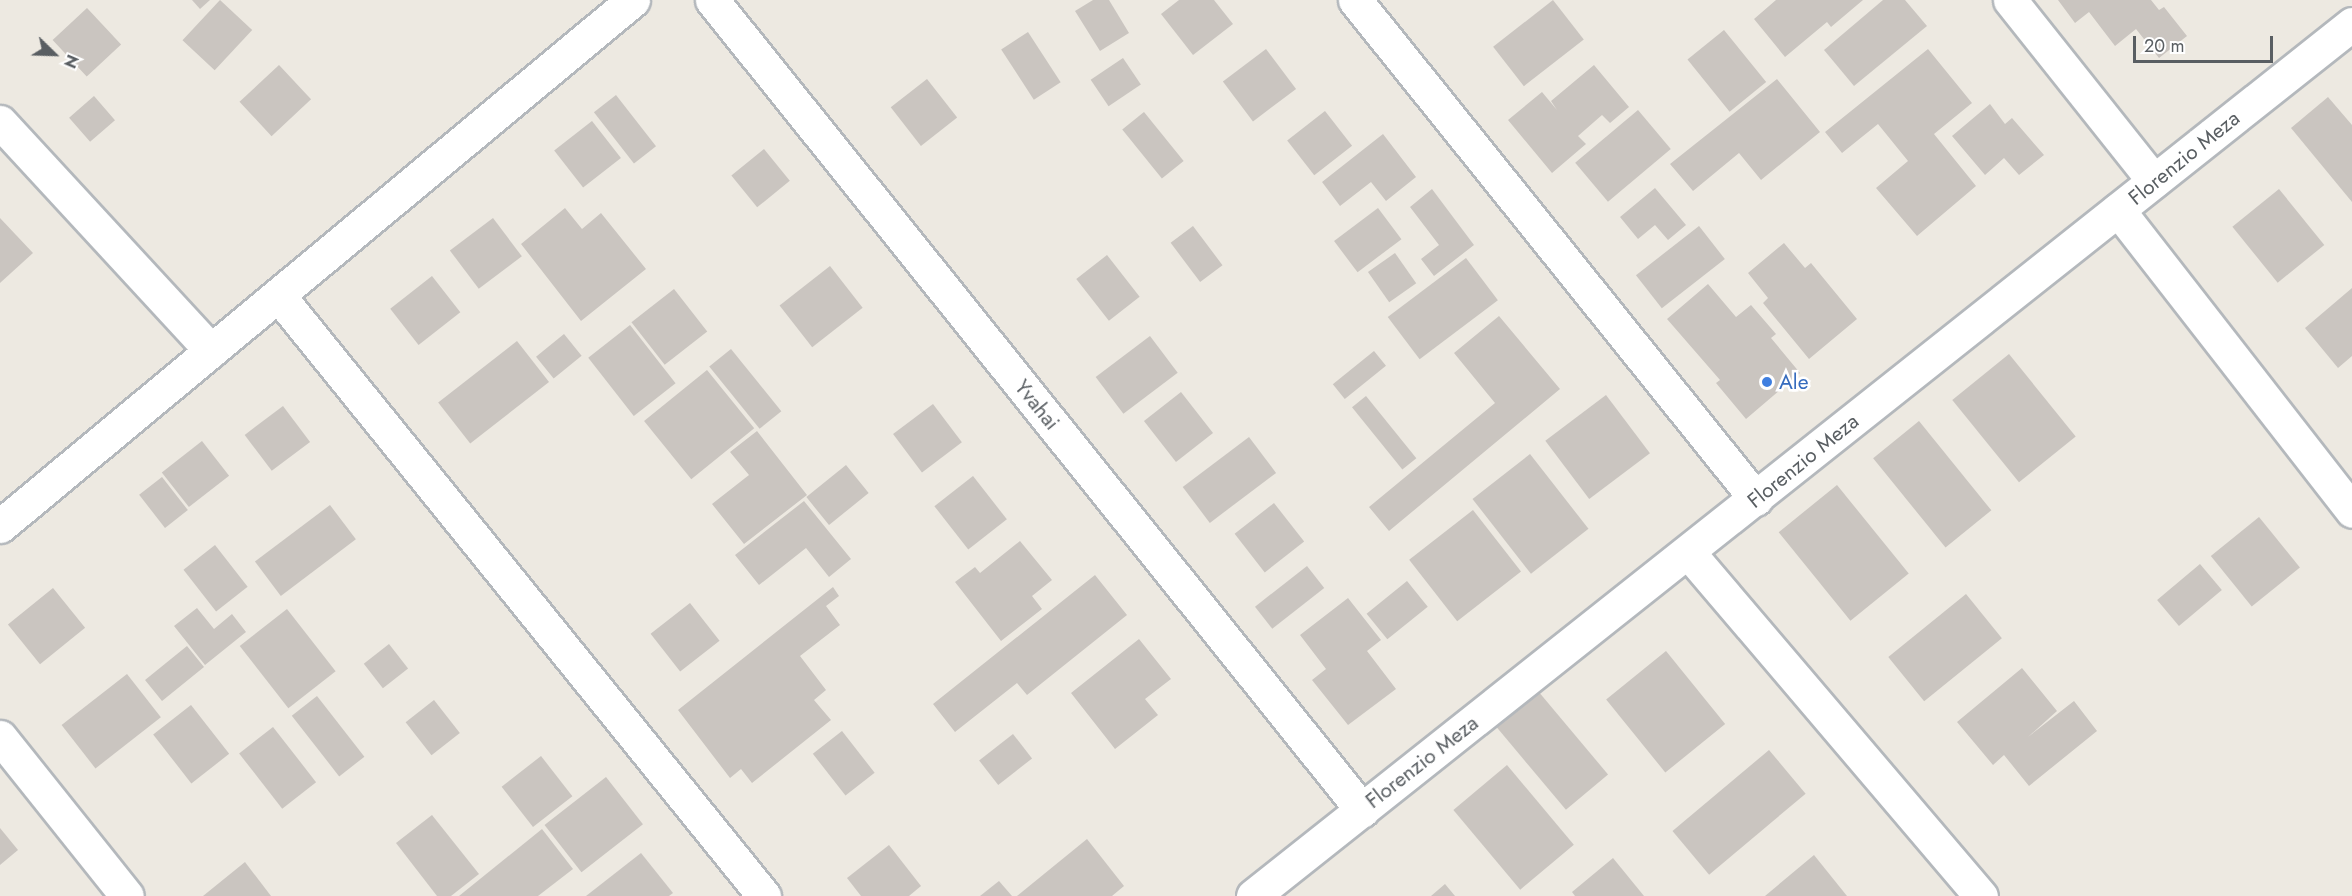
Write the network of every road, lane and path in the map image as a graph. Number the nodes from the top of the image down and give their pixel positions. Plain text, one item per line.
1 (711, 0) edge
2 (1355, 0) edge
3 (2010, 0) edge
4 (612, 6) edge
5 (2352, 24) edge
6 (0, 122) edge
7 (2154, 181) junction
8 (2118, 210) junction
9 (278, 295) junction
10 (211, 351) junction
11 (1756, 499) junction
12 (2352, 511) edge
13 (0, 526) edge
14 (1688, 552) junction
15 (0, 737) edge
16 (1362, 810) junction
17 (1264, 893) edge
18 (128, 896) edge
19 (764, 896) edge
20 (1980, 896) edge

1 - 16 street, Yvahai
2 - 11 street
3 - 7 street
4 - 9 street
5 - 7 street, Florenzio Meza
6 - 10 street
7 - 8 street, Florenzio Meza
8 - 11 street, Florenzio Meza
8 - 12 street
9 - 10 street
9 - 19 street
10 - 13 street
11 - 14 street, Florenzio Meza
14 - 16 street, Florenzio Meza
14 - 20 street
15 - 18 street
16 - 17 street, Florenzio Meza

